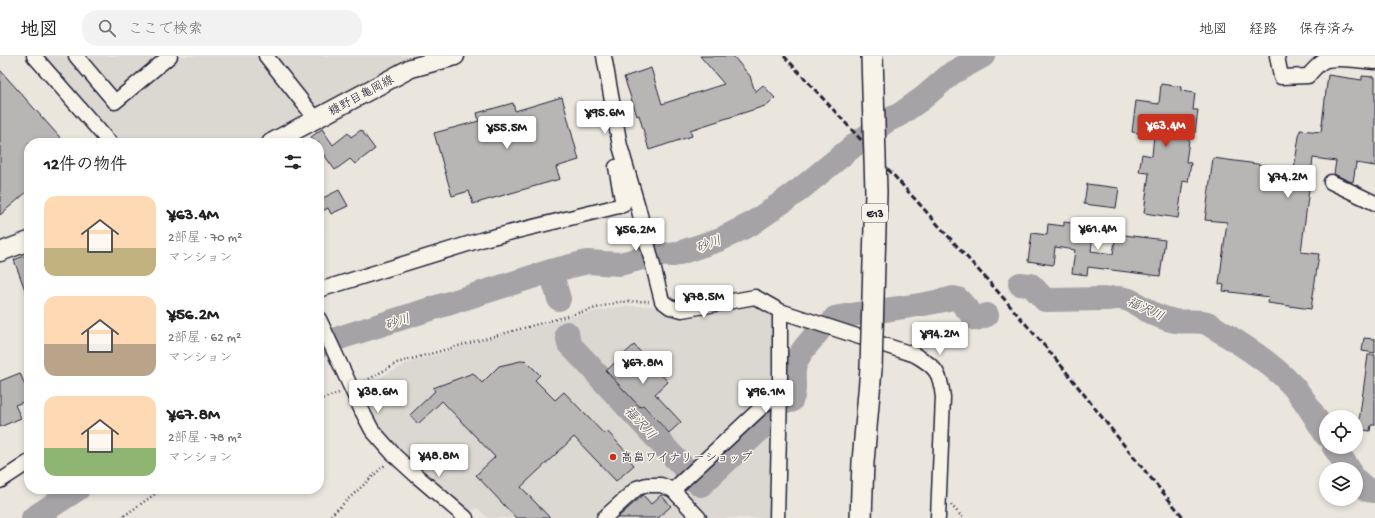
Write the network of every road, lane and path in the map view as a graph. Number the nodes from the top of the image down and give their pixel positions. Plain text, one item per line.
1 (34, 56) edge
2 (76, 56) edge
3 (170, 56) edge
4 (266, 56) edge
5 (455, 56) edge
6 (604, 56) edge
7 (872, 56) edge
8 (1277, 56) edge
9 (1375, 62) edge
10 (316, 118) junction
11 (106, 138) edge
12 (280, 138) edge
13 (616, 167) dead end
14 (1331, 182) dead end
15 (1375, 203) edge
16 (24, 243) edge
17 (0, 252) edge
18 (324, 288) edge
19 (660, 296) junction
20 (780, 311) junction
21 (324, 330) edge
22 (871, 369) junction
23 (350, 386) junction
24 (780, 390) junction
25 (324, 398) edge
26 (395, 456) junction
27 (24, 465) edge
28 (0, 481) edge
29 (673, 490) junction
30 (155, 494) edge
31 (121, 518) edge
32 (328, 518) edge
33 (466, 518) edge
34 (604, 518) edge
35 (699, 518) edge
36 (777, 518) edge
37 (861, 518) edge
38 (872, 518) edge
39 (938, 518) edge

1 - 11 street
2 - 3 street
4 - 10 street
5 - 10 main road, 糠野目亀岡線
6 - 19 street
7 - 22 highway, E13, bridge
8 - 9 street
10 - 12 main road, 糠野目亀岡線
13 - 18 street
14 - 15 street
16 - 17 main road
19 - 20 street
19 - 23 path
20 - 24 street
20 - 39 street
21 - 23 street
22 - 37 highway, E13
22 - 38 highway, E13
23 - 25 path
23 - 26 street
24 - 29 street
24 - 36 street
26 - 32 path
26 - 33 street
27 - 28 street
29 - 34 street
29 - 35 street
30 - 31 path

